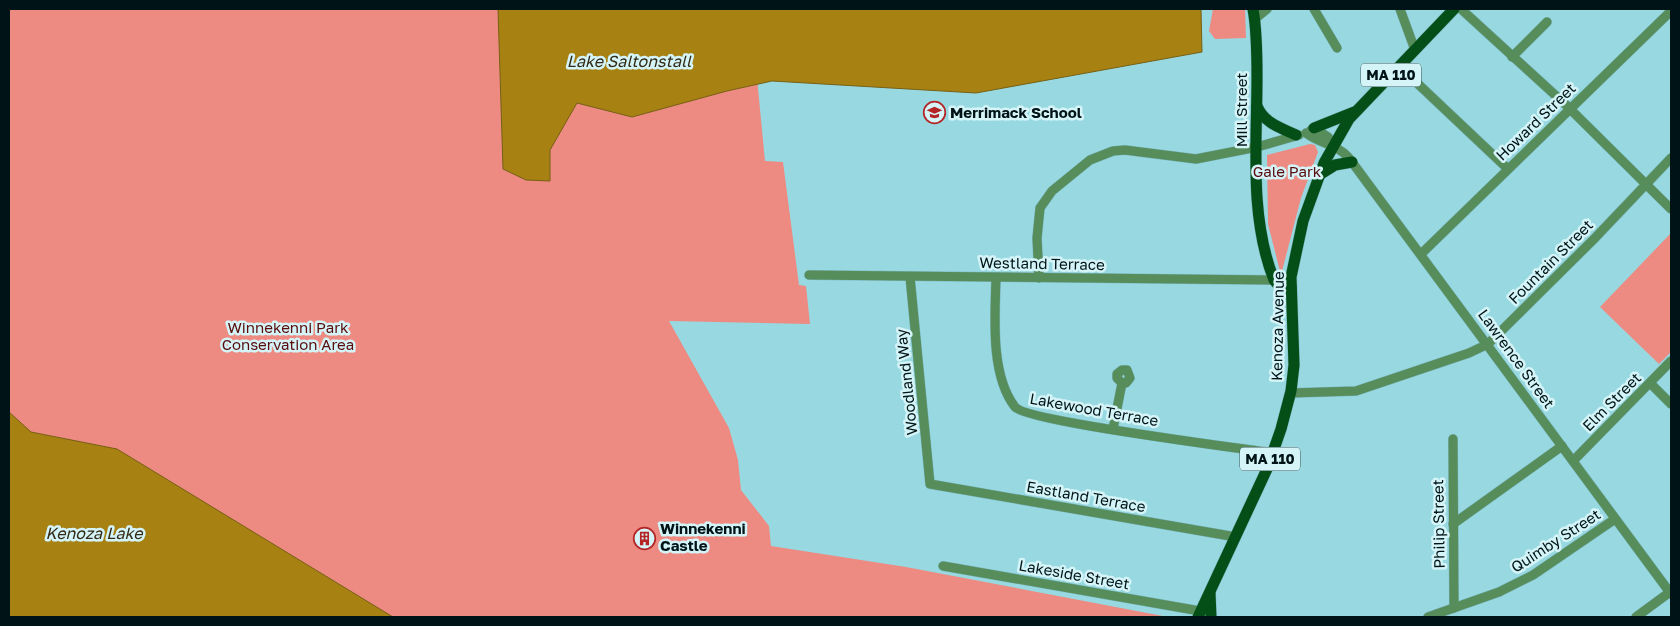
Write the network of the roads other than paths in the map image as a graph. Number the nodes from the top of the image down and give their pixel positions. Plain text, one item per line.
1 (1267, 9) edge
2 (1314, 9) edge
3 (1400, 9) edge
4 (1454, 9) edge
5 (1461, 9) edge
6 (1671, 11) edge
7 (1254, 14) edge
8 (1546, 22) dead end
9 (1337, 48) dead end
10 (1415, 50) junction
11 (1512, 56) junction
12 (1399, 66) junction
13 (1257, 106) junction
14 (1569, 109) junction
15 (1355, 112) junction
16 (1306, 132) junction
17 (1333, 145) junction
18 (1257, 147) junction
19 (1671, 158) edge
20 (1352, 162) junction
21 (1508, 169) junction
22 (1319, 175) junction
23 (1646, 184) junction
24 (1671, 209) edge
25 (1421, 254) junction
26 (809, 275) dead end
27 (910, 277) junction
28 (996, 278) junction
29 (1039, 278) junction
30 (1274, 280) junction
31 (1291, 288) junction
32 (1488, 344) junction
33 (1671, 361) edge
34 (1122, 383) dead end
35 (1650, 383) junction
36 (1291, 393) junction
37 (1671, 404) edge
38 (1113, 429) junction
39 (1453, 439) dead end
40 (1562, 446) junction
41 (1272, 453) junction
42 (1572, 461) junction
43 (930, 484) joint
44 (1615, 519) junction
45 (1453, 524) junction
46 (1236, 537) junction
47 (942, 566) dead end
48 (1210, 591) junction
49 (1671, 593) edge
50 (1454, 608) junction
51 (1199, 614) edge
52 (1211, 617) edge
53 (1428, 617) edge
54 (1636, 617) edge

1 - 7 street
2 - 9 street
3 - 10 street
4 - 10 main road, Kenoza Avenue / MA 110
5 - 11 street
6 - 14 street, Howard Street
7 - 13 main road, Mill Street
8 - 11 street
10 - 12 main road, Kenoza Avenue / MA 110
11 - 14 street
12 - 15 main road, Kenoza Avenue / MA 110
12 - 21 street
13 - 16 main road
13 - 18 main road, Mill Street
14 - 21 street, Howard Street
14 - 23 street
15 - 16 main road
15 - 17 main road, Kenoza Avenue / MA 110
16 - 17 street, Lawrence Street
16 - 18 street
17 - 20 street, Lawrence Street
17 - 22 main road, Kenoza Avenue / MA 110
18 - 29 street
18 - 30 main road, Mill Street
19 - 23 street, Fountain Street
20 - 22 main road
20 - 25 street, Lawrence Street
21 - 25 street, Howard Street
22 - 31 main road, Kenoza Avenue / MA 110
23 - 24 street
23 - 32 street, Fountain Street
25 - 32 street, Lawrence Street
26 - 27 street, Westland Terrace
27 - 28 street, Westland Terrace
27 - 43 street, Woodland Way
28 - 29 street, Westland Terrace
28 - 38 street, Lakewood Terrace
29 - 30 street, Westland Terrace
30 - 31 main road
31 - 36 main road, Kenoza Avenue / MA 110
32 - 36 street, Fountain Street
32 - 40 street, Lawrence Street
33 - 35 street, Elm Street
34 - 38 street
35 - 37 street
35 - 42 street, Elm Street
36 - 41 main road, Kenoza Avenue / MA 110
38 - 41 street, Lakewood Terrace
39 - 45 street, Philip Street
40 - 42 street, Lawrence Street
40 - 45 street
41 - 46 main road, Kenoza Avenue / MA 110
42 - 44 street, Lawrence Street
43 - 46 street, Eastland Terrace
44 - 49 street, Lawrence Street
44 - 50 street, Quimby Street
45 - 50 street, Philip Street
46 - 48 main road, Kenoza Avenue / MA 110
47 - 51 street, Lakeside Street
48 - 51 main road, Kenoza Avenue / MA 110
48 - 52 main road
49 - 54 street
50 - 53 street, Quimby Street

